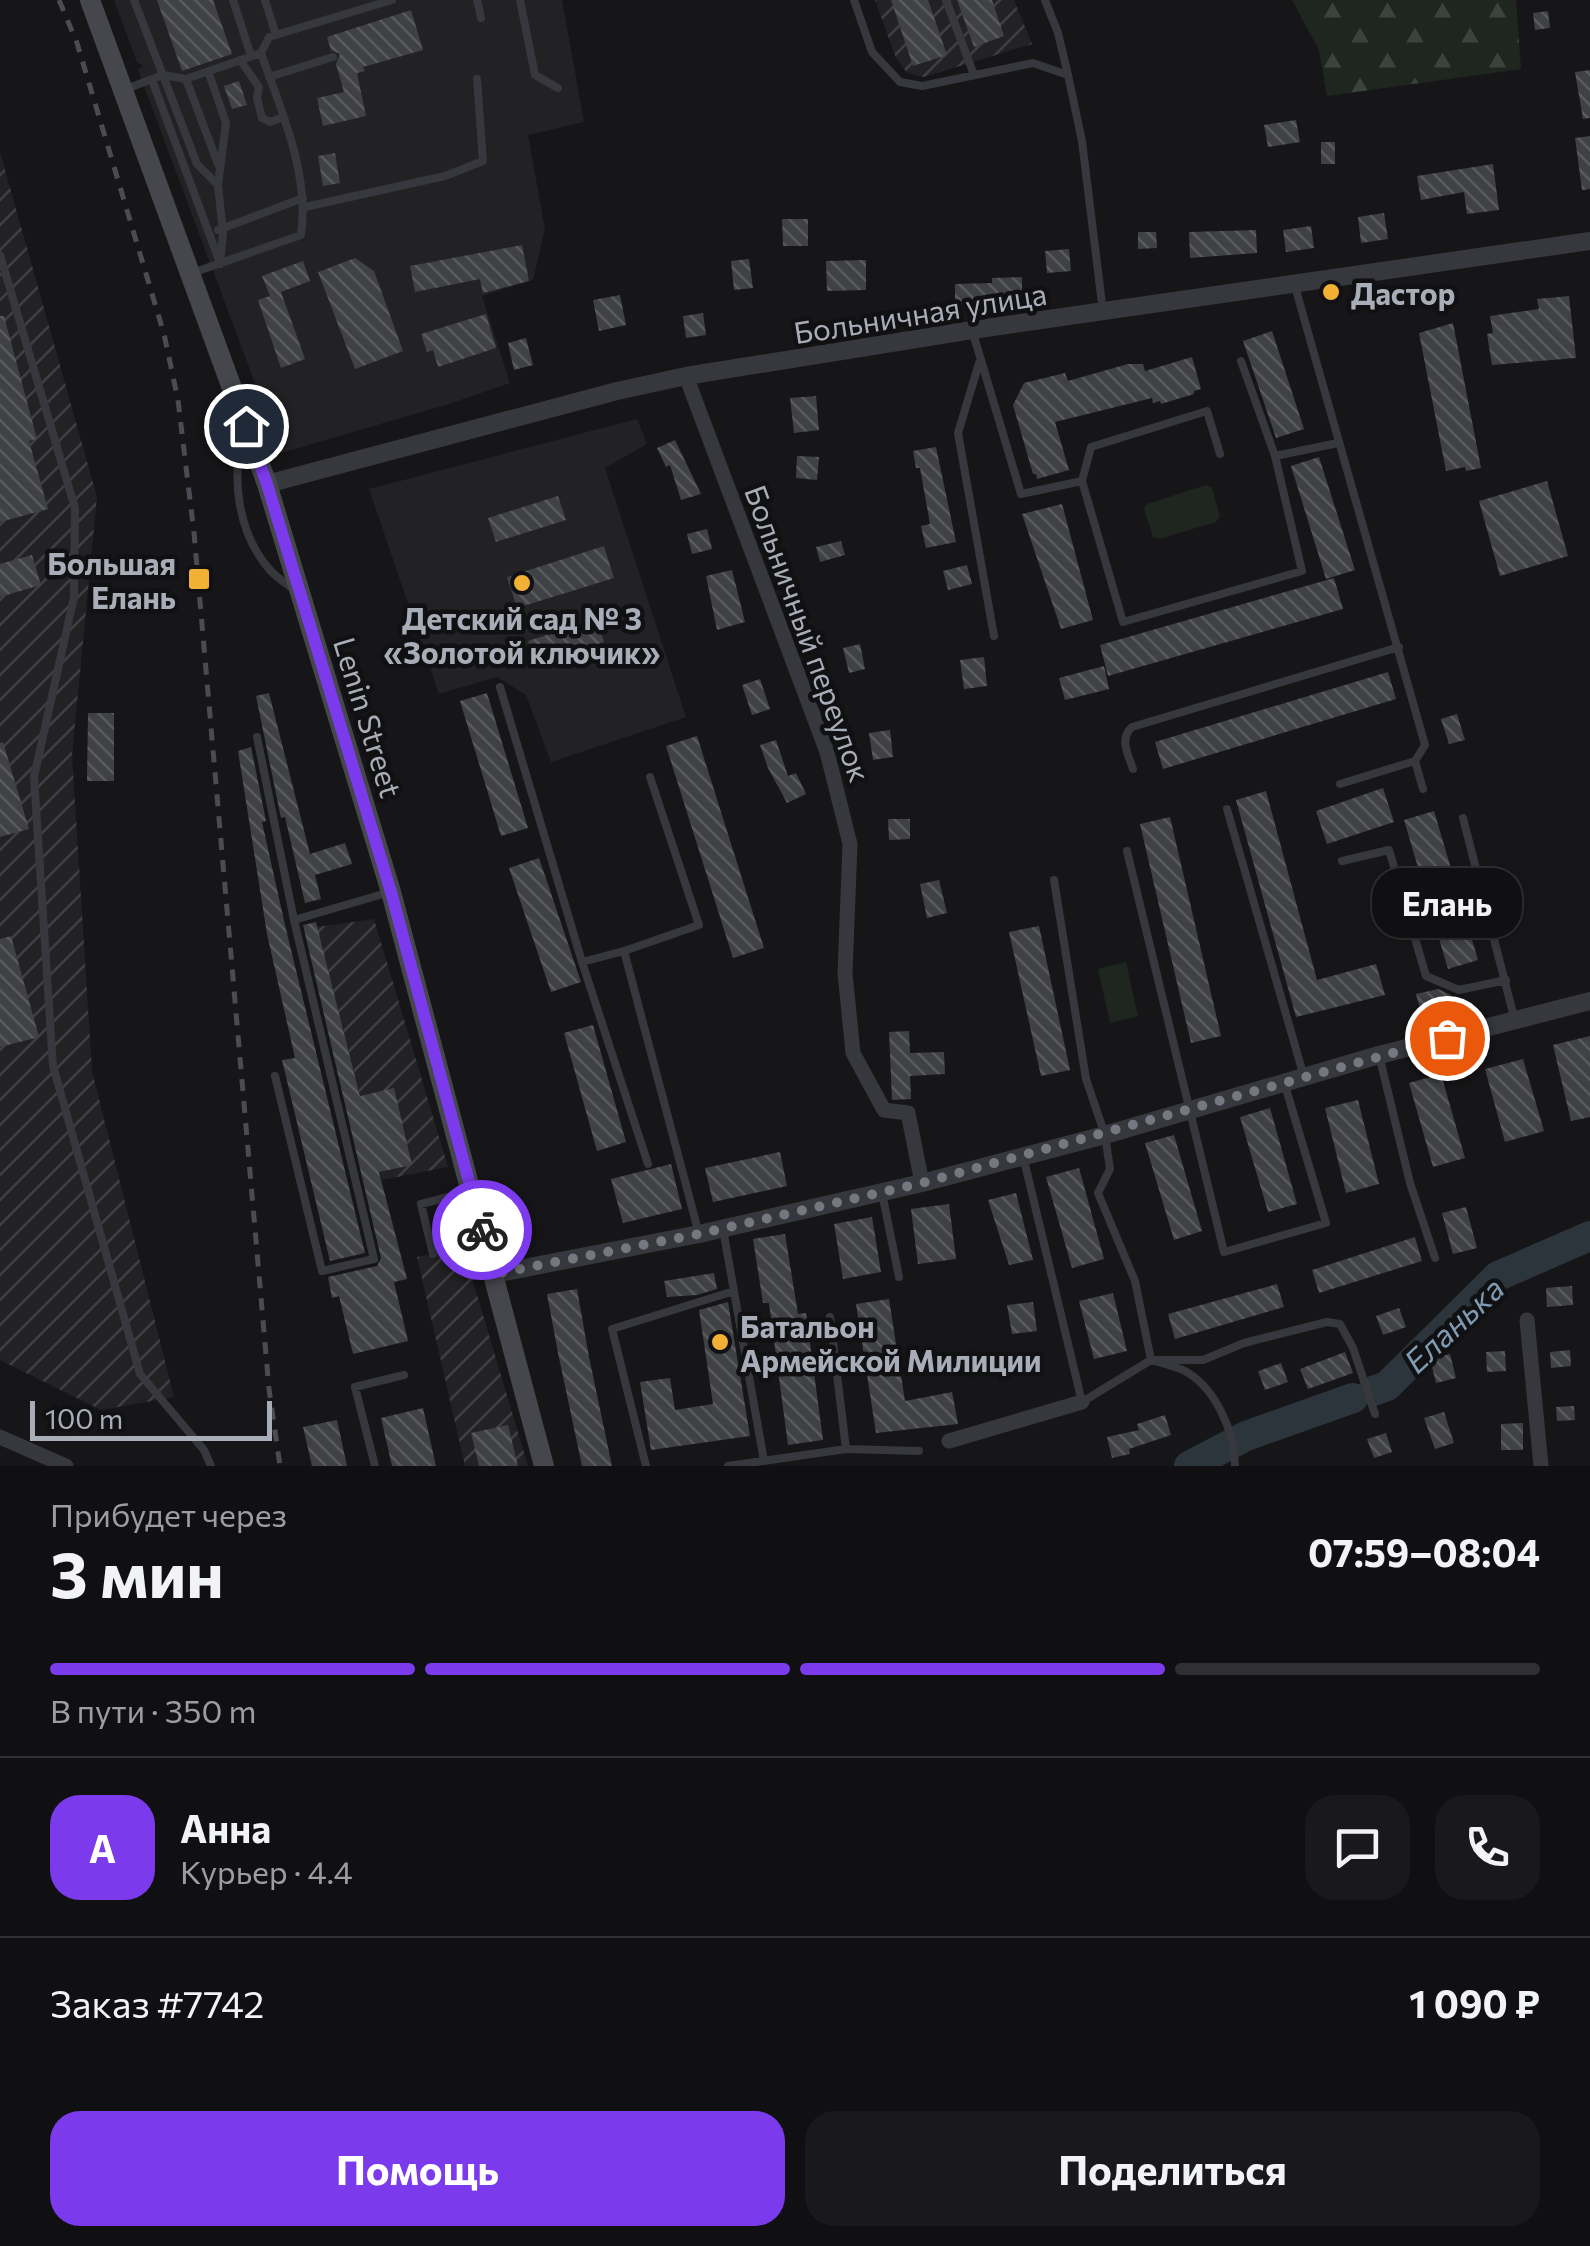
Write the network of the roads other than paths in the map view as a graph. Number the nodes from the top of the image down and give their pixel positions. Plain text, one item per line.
1 (90, 0) edge
2 (134, 0) edge
3 (233, 0) edge
4 (265, 0) edge
5 (392, 0) edge
6 (477, 0) edge
7 (520, 0) edge
8 (854, 0) edge
9 (946, 0) edge
10 (1045, 0) edge
11 (481, 18) dead end
12 (276, 35) junction
13 (256, 54) junction
14 (334, 57) dead end
15 (240, 60) junction
16 (208, 72) junction
17 (974, 75) junction
18 (1068, 75) junction
19 (164, 76) junction
20 (269, 77) junction
21 (186, 79) junction
22 (476, 79) dead end
23 (152, 80) junction
24 (558, 88) dead end
25 (123, 90) junction
26 (284, 117) junction
27 (291, 143) junction
28 (281, 147) dead end
29 (220, 168) junction
30 (218, 185) junction
31 (304, 202) junction
32 (222, 229) junction
33 (209, 234) junction
34 (1590, 241) edge
35 (0, 254) edge
36 (220, 264) junction
37 (192, 272) junction
38 (1294, 283) junction
39 (1103, 312) junction
40 (972, 330) junction
41 (1241, 361) dead end
42 (979, 363) junction
43 (686, 376) junction
44 (246, 426) junction
45 (1338, 443) junction
46 (1220, 454) dead end
47 (1275, 456) junction
48 (1082, 481) junction
49 (267, 484) junction
50 (300, 595) junction
51 (994, 636) dead end
52 (1399, 647) junction
53 (500, 687) dead end
54 (258, 736) dead end
55 (1415, 760) junction
56 (1133, 770) dead end
57 (650, 777) dead end
58 (1340, 784) dead end
59 (1422, 789) dead end
60 (1227, 809) dead end
61 (1462, 818) dead end
62 (1128, 852) dead end
63 (1342, 861) dead end
64 (1054, 880) dead end
65 (391, 892) junction
66 (294, 920) junction
67 (624, 951) junction
68 (582, 962) junction
69 (1506, 980) junction
70 (1590, 1002) edge
71 (1515, 1021) junction
72 (1380, 1055) junction
73 (275, 1076) dead end
74 (1304, 1077) junction
75 (1284, 1082) junction
76 (1188, 1110) junction
77 (1105, 1135) junction
78 (1023, 1156) junction
79 (648, 1164) dead end
80 (922, 1183) junction
81 (472, 1191) junction
82 (882, 1192) junction
83 (723, 1228) junction
84 (699, 1234) junction
85 (433, 1254) dead end
86 (1436, 1258) dead end
87 (494, 1274) junction
88 (899, 1277) dead end
89 (734, 1291) junction
90 (830, 1316) dead end
91 (1528, 1320) dead end
92 (1152, 1360) junction
93 (404, 1375) dead end
94 (1082, 1402) junction
95 (1375, 1414) dead end
96 (0, 1437) edge
97 (949, 1441) dead end
98 (846, 1449) junction
99 (918, 1451) dead end
100 (764, 1460) junction
101 (66, 1466) edge
102 (211, 1466) edge
103 (375, 1466) edge
104 (544, 1466) edge
105 (646, 1466) edge
106 (728, 1466) edge
107 (1234, 1466) edge
108 (1541, 1466) edge

1 - 25 main road, Lenin Street
2 - 19 lane
3 - 13 lane
4 - 12 lane
5 - 12 lane
6 - 11 lane
7 - 24 lane
8 - 17 lane
9 - 17 lane
10 - 18 lane
12 - 13 lane
13 - 15 lane
13 - 20 lane
14 - 20 lane
15 - 16 lane
15 - 26 lane
16 - 21 lane
16 - 29 lane
17 - 18 lane
18 - 39 lane
19 - 21 lane
19 - 23 lane
19 - 30 lane
20 - 26 lane
21 - 29 lane
22 - 31 lane
23 - 25 lane
23 - 33 lane
25 - 37 main road, Lenin Street
26 - 27 lane
27 - 28 lane
27 - 31 lane
29 - 30 lane
30 - 32 lane
31 - 32 lane
31 - 36 lane
32 - 33 lane
32 - 36 lane
33 - 36 lane
34 - 38 street, Больничная улица
35 - 102 lane
36 - 37 lane
37 - 44 main road, Lenin Street
38 - 39 street, Больничная улица
38 - 45 lane
39 - 40 street, Больничная улица
40 - 42 lane
40 - 43 street, Больничная улица
41 - 47 lane
42 - 48 lane
42 - 51 lane
43 - 49 street, Больничная улица
43 - 80 street, Больничный переулок
44 - 49 main road, Lenin Street
44 - 50 lane
45 - 47 lane
45 - 52 lane
46 - 48 lane
47 - 48 lane
49 - 50 main road, Lenin Street
50 - 65 main road, Lenin Street
52 - 55 lane
52 - 56 lane
53 - 68 lane
54 - 66 lane
55 - 58 lane
55 - 59 lane
57 - 67 lane
60 - 74 lane
61 - 69 lane
62 - 76 lane
63 - 69 lane
64 - 77 lane
65 - 66 lane
65 - 81 main road, Lenin Street
66 - 73 lane
67 - 68 lane
67 - 84 lane
68 - 79 lane
69 - 71 lane
70 - 71 street
71 - 72 street
72 - 74 street
72 - 86 lane
74 - 75 street
75 - 76 street
75 - 76 lane
76 - 77 street
77 - 78 street
77 - 92 lane
78 - 80 street
78 - 94 lane
80 - 82 street
81 - 85 lane
81 - 87 main road, Lenin Street
82 - 83 street
82 - 88 lane
83 - 84 street
83 - 89 lane
84 - 87 street
87 - 104 main road, Lenin Street
89 - 100 lane
89 - 105 lane
90 - 98 lane
91 - 108 street
92 - 94 lane
92 - 95 lane
92 - 107 lane
93 - 103 lane
94 - 97 street
96 - 101 street
98 - 99 lane
98 - 100 lane
100 - 106 lane

